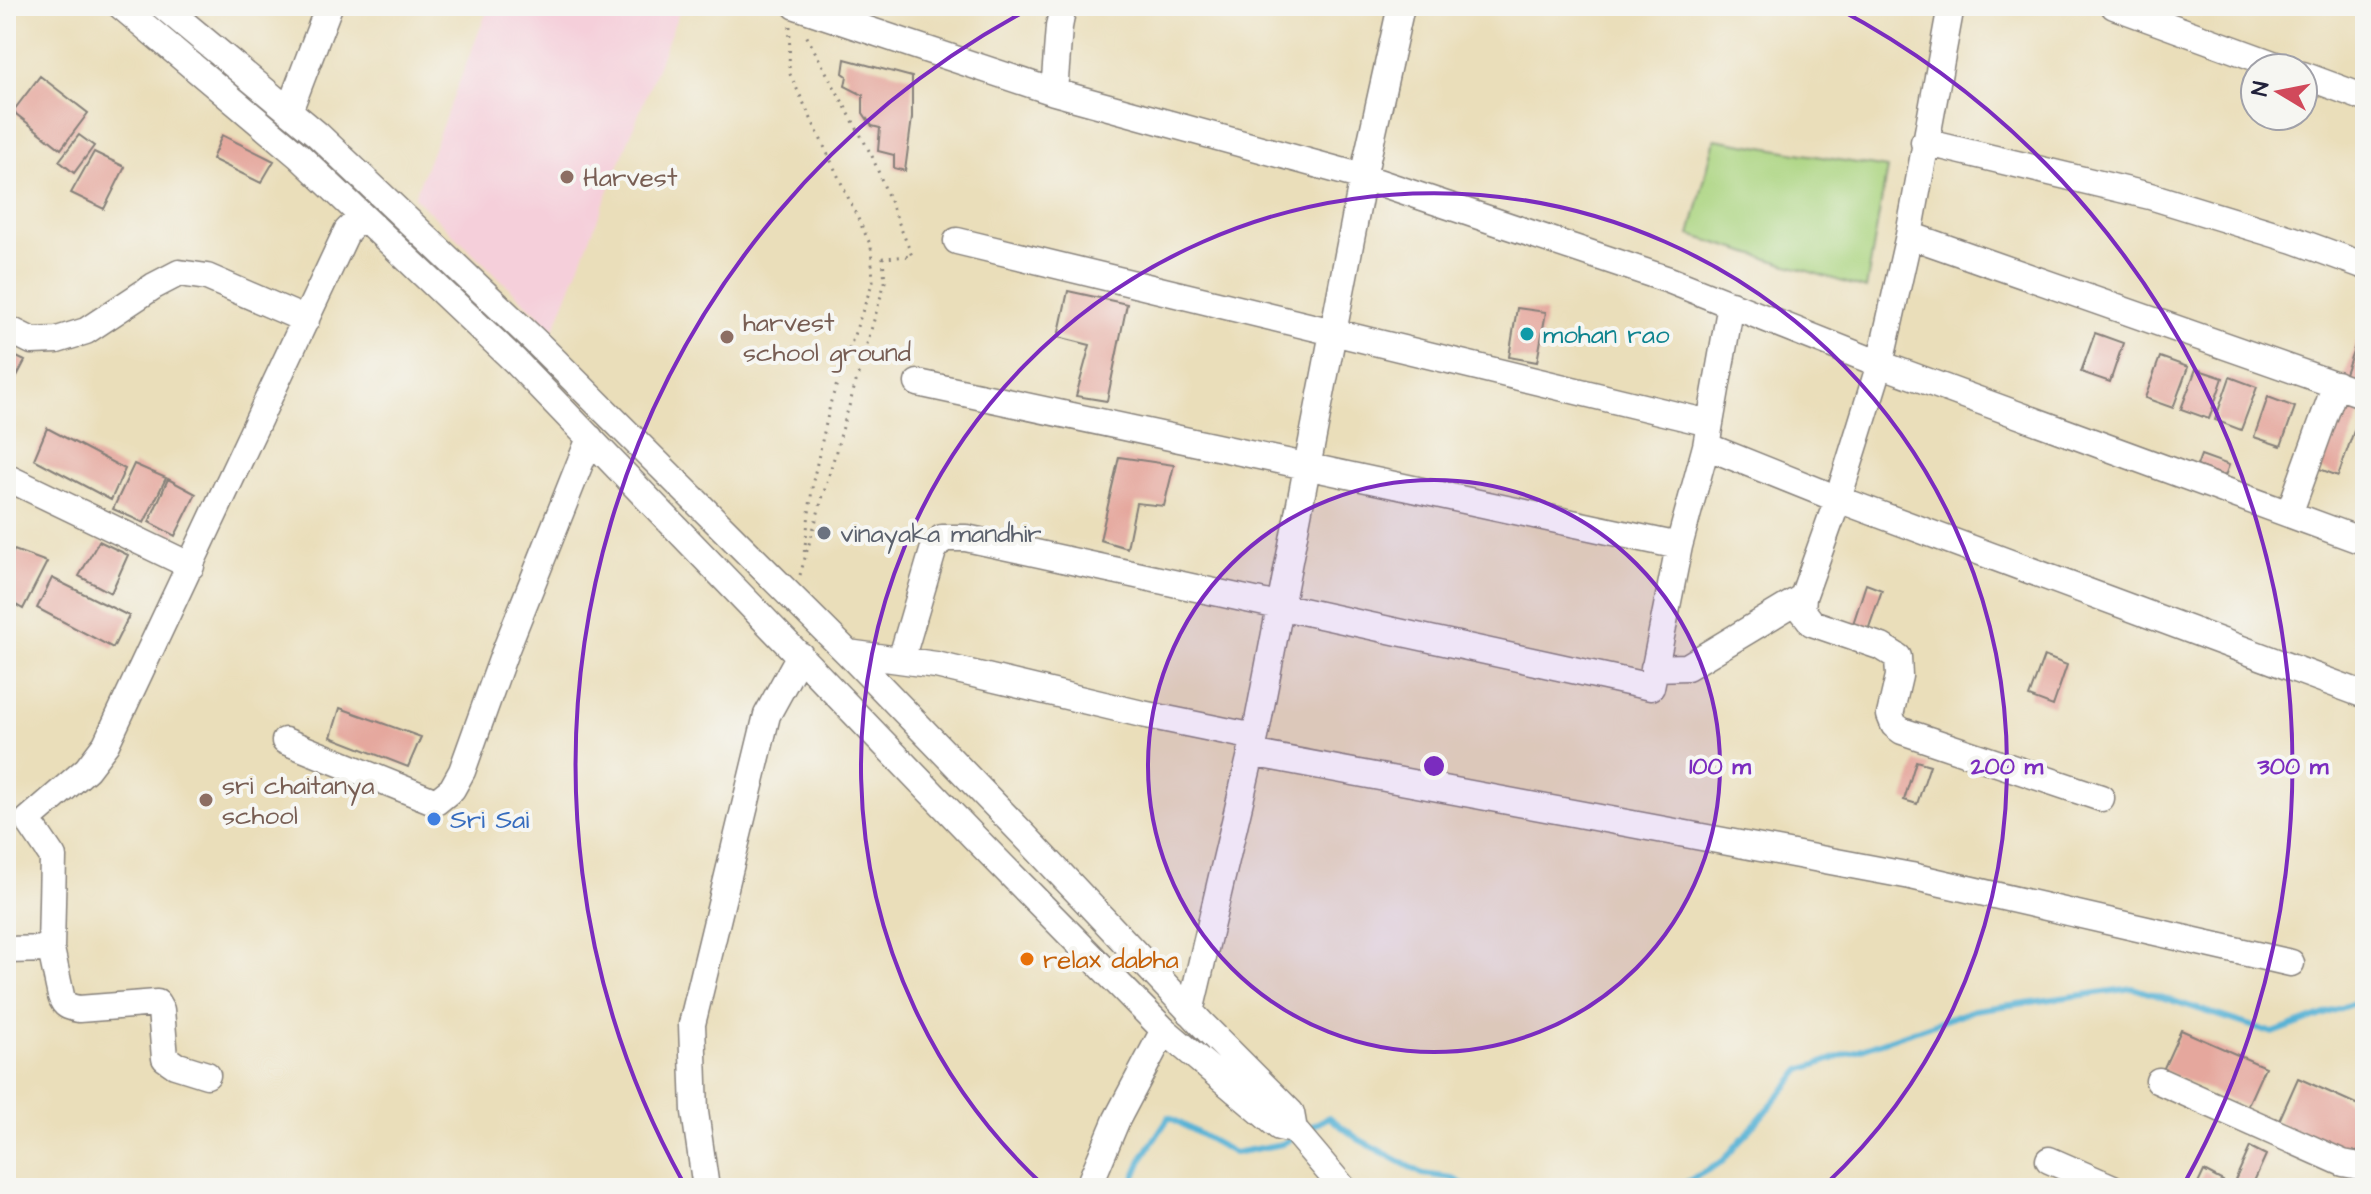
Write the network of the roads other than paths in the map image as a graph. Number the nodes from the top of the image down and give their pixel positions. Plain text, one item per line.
1 (121, 6) edge
2 (163, 6) edge
3 (329, 6) edge
4 (1063, 6) edge
5 (1401, 6) edge
6 (1951, 6) edge
7 (2114, 6) edge
8 (793, 13) edge
9 (2240, 52) edge
10 (2319, 81) edge
11 (1054, 92) junction
12 (2365, 98) edge
13 (289, 111) junction
14 (1924, 142) junction
15 (1363, 177) junction
16 (362, 216) junction
17 (1909, 235) junction
18 (957, 241) dead end
19 (2365, 266) edge
20 (1731, 304) junction
21 (306, 320) junction
22 (6, 328) edge
23 (1335, 331) junction
24 (1880, 364) junction
25 (918, 383) dead end
26 (2336, 384) junction
27 (2365, 395) edge
28 (1708, 434) junction
29 (590, 438) junction
30 (1308, 467) junction
31 (6, 477) edge
32 (1838, 499) junction
33 (2289, 514) junction
34 (2365, 542) edge
35 (1679, 546) junction
36 (191, 566) junction
37 (1803, 597) junction
38 (1282, 606) junction
39 (848, 653) junction
40 (800, 655) junction
41 (901, 660) junction
42 (1654, 668) junction
43 (2365, 695) edge
44 (285, 741) dead end
45 (1253, 745) junction
46 (2101, 798) dead end
47 (17, 821) edge
48 (51, 949) junction
49 (6, 950) edge
50 (2291, 963) dead end
51 (1190, 1012) junction
52 (1164, 1030) junction
53 (207, 1075) dead end
54 (2159, 1081) dead end
55 (1294, 1130) junction
56 (2049, 1160) dead end
57 (2365, 1168) edge
58 (706, 1188) edge
59 (1088, 1188) edge
60 (1343, 1188) edge
61 (2113, 1188) edge
62 (2357, 1188) edge

1 - 16 street
2 - 13 street
3 - 13 street
4 - 11 street
5 - 15 street
6 - 14 street
7 - 9 street
8 - 11 street
10 - 12 street
11 - 15 street
13 - 39 street
14 - 17 street
14 - 19 street
15 - 20 street
15 - 23 street
16 - 21 street
16 - 29 street
17 - 24 street
17 - 26 street
18 - 23 street
20 - 24 street
20 - 28 street
21 - 22 street
21 - 36 street
23 - 28 street
23 - 30 street
24 - 32 street
24 - 33 street
25 - 30 street
26 - 27 street
26 - 33 street
28 - 32 street
28 - 35 street
29 - 40 street
29 - 44 street
30 - 35 street
30 - 38 street
31 - 36 street
32 - 37 street
32 - 43 street
33 - 34 street
35 - 42 street
36 - 47 street
37 - 42 street
37 - 46 street
38 - 41 street
38 - 42 street
38 - 45 street
39 - 41 street
39 - 51 street
40 - 52 street
40 - 58 street
41 - 45 street
45 - 50 street
45 - 51 street
47 - 48 street
48 - 49 street
48 - 53 street
51 - 55 street
52 - 55 street
52 - 59 street
54 - 57 street
55 - 60 street
56 - 61 street
57 - 62 street

